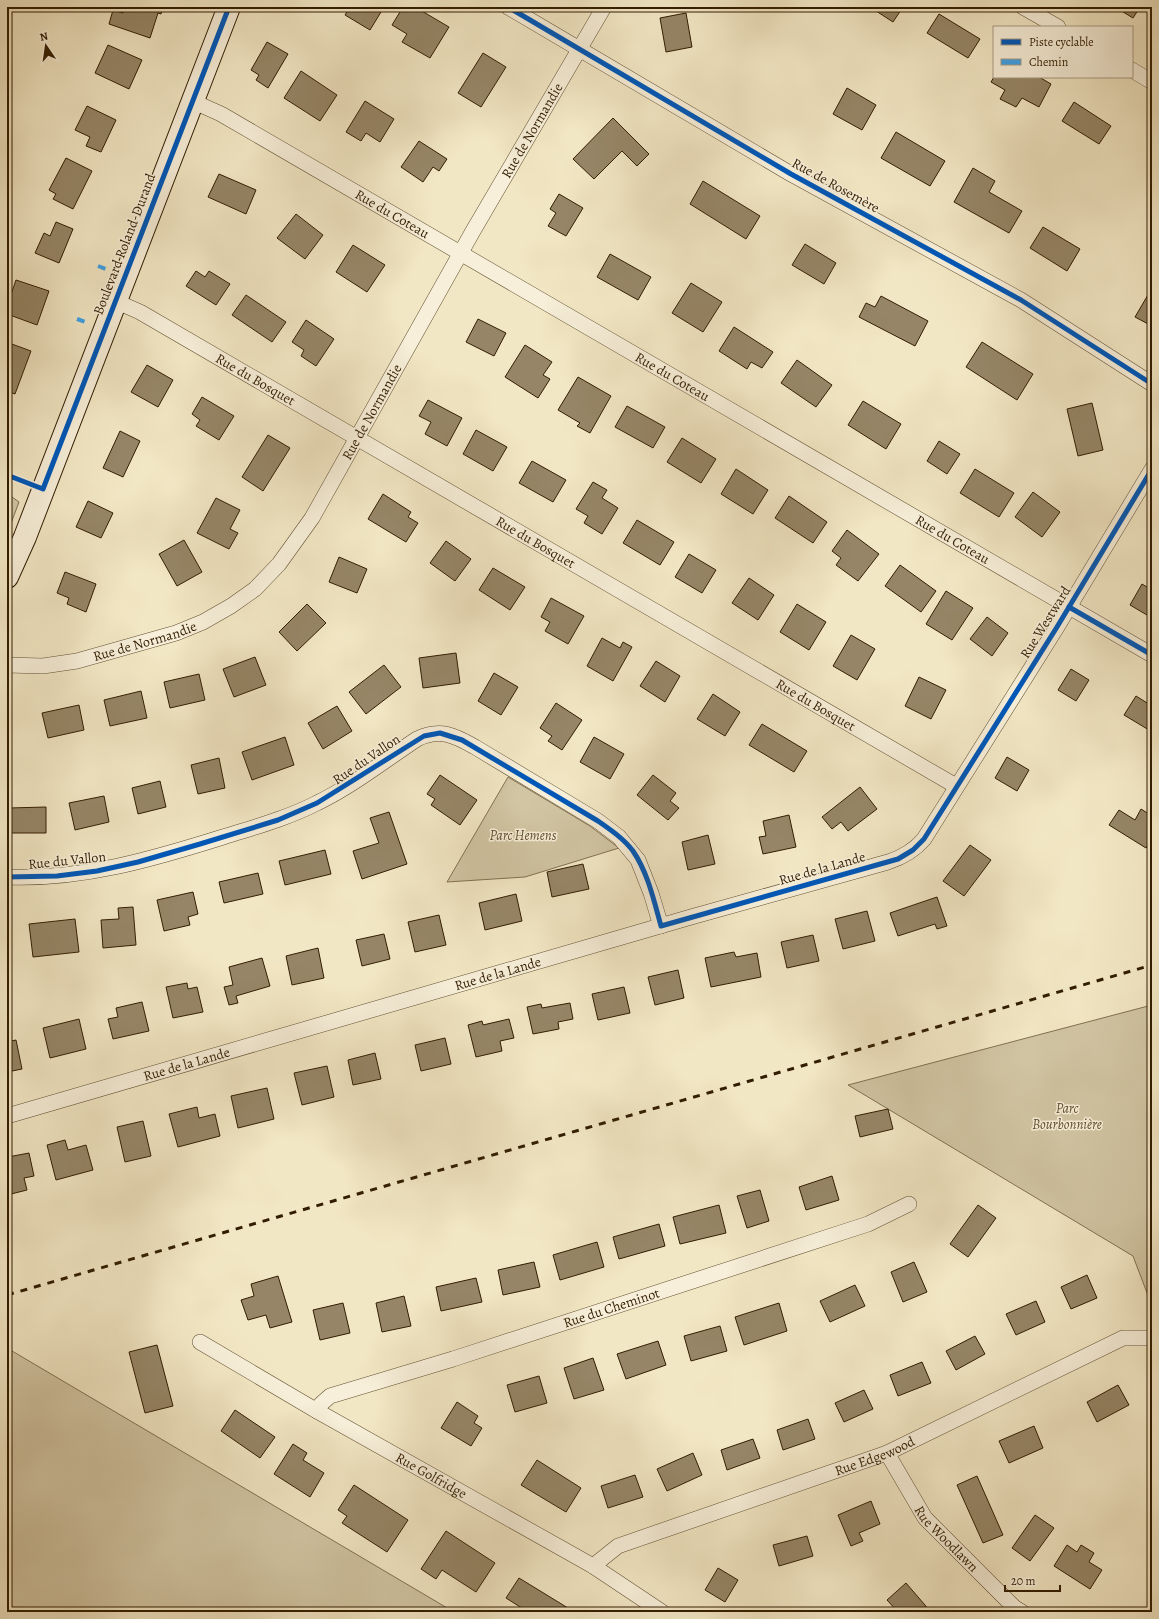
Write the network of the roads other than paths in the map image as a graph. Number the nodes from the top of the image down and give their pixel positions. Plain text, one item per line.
1 (229, 7) edge
2 (508, 7) edge
3 (604, 7) edge
4 (1024, 7) edge
5 (1056, 26) edge
6 (579, 50) junction
7 (1133, 71) edge
8 (1152, 82) edge
9 (192, 101) junction
10 (461, 252) junction
11 (115, 301) junction
12 (1152, 384) edge
13 (357, 438) junction
14 (1152, 469) edge
15 (7, 577) edge
16 (1068, 607) junction
17 (1152, 655) edge
18 (10, 663) edge
19 (956, 786) junction
20 (7, 877) edge
21 (661, 926) junction
22 (7, 1116) edge
23 (909, 1204) dead end
24 (1152, 1338) edge
25 (200, 1342) dead end
26 (316, 1411) junction
27 (887, 1453) junction
28 (594, 1566) junction
29 (662, 1612) edge
30 (1022, 1612) edge

1 - 9 street, Boulevard Roland-Durand
2 - 6 street, Rue de Rosemère
3 - 6 street, Rue de Normandie
4 - 5 street
6 - 10 street, Rue de Normandie
6 - 12 street, Rue de Rosemère
7 - 8 street
9 - 10 street, Rue du Coteau
9 - 11 street, Boulevard Roland-Durand
10 - 13 street, Rue de Normandie
10 - 16 street, Rue du Coteau
11 - 13 street, Rue du Bosquet
11 - 15 street, Boulevard Roland-Durand
13 - 18 street, Rue de Normandie
13 - 19 street, Rue du Bosquet
14 - 16 street, Rue Westward
16 - 17 street, Rue du Coteau
16 - 19 street, Rue Westward
19 - 21 street, Rue de la Lande
20 - 21 street, Rue du Vallon
21 - 22 street, Rue de la Lande
23 - 26 street, Rue du Cheminot
24 - 27 street, Rue Edgewood
25 - 26 street, Rue Golfridge
26 - 28 street, Rue Golfridge
27 - 28 street, Rue Edgewood
27 - 30 street, Rue Woodlawn
28 - 29 street, Rue Golfridge

